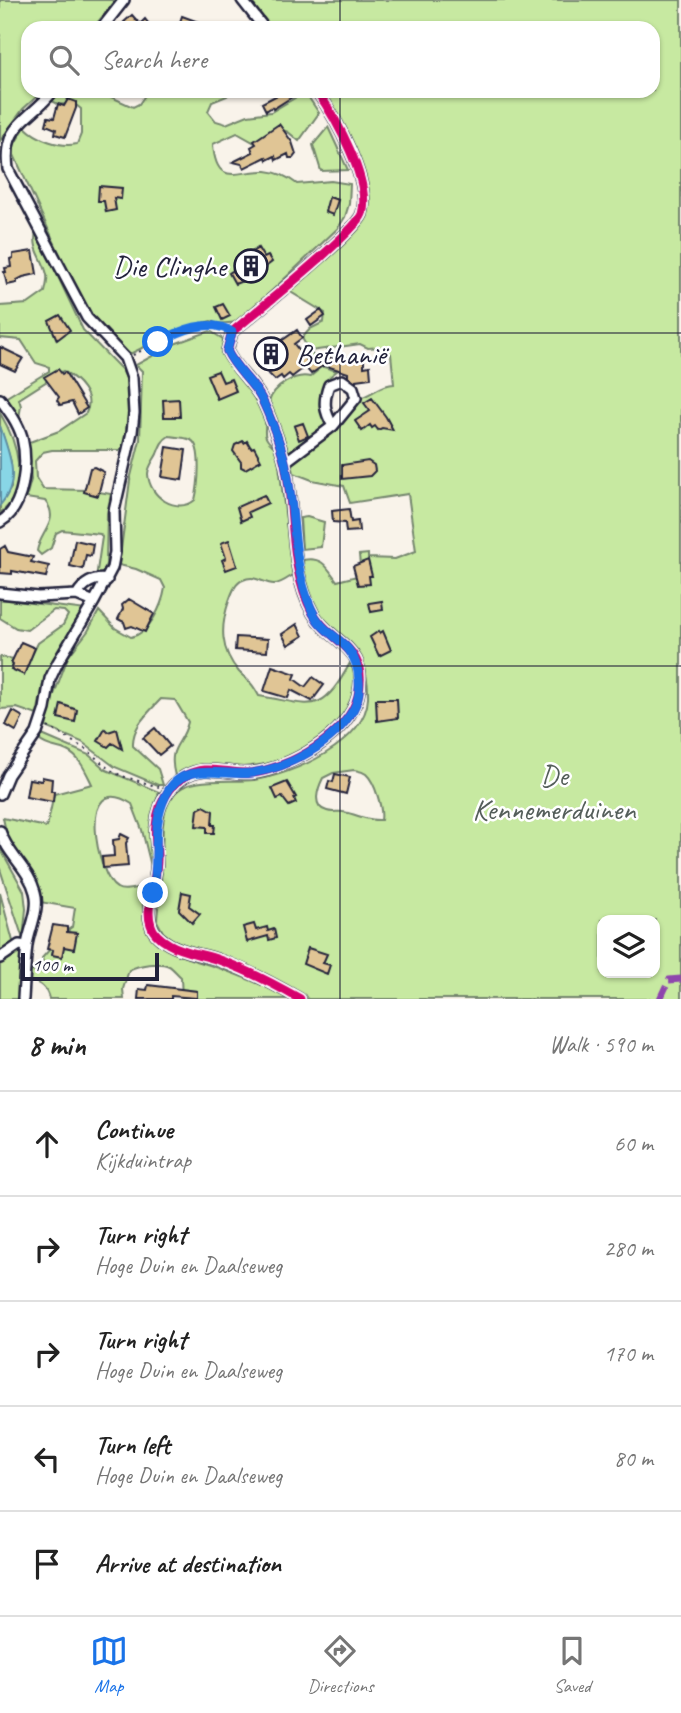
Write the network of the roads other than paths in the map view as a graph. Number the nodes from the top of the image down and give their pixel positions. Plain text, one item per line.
1 (124, 0) edge
2 (242, 0) edge
3 (108, 21) edge
4 (258, 21) edge
5 (45, 98) edge
6 (322, 98) edge
7 (4, 170) edge
8 (0, 399) edge
9 (333, 426) junction
10 (285, 462) junction
11 (0, 522) edge
12 (107, 580) junction
13 (0, 593) edge
14 (77, 595) junction
15 (94, 602) junction
16 (0, 794) edge
17 (0, 831) edge
18 (27, 946) junction
19 (0, 958) edge
20 (23, 999) edge
21 (300, 999) edge

1 - 3 street
2 - 4 street
5 - 7 street
6 - 10 street
7 - 12 street
8 - 11 street
9 - 9 street
9 - 10 street
10 - 21 street
12 - 14 street
12 - 15 street
13 - 14 street
14 - 15 street
15 - 16 street
17 - 18 street
18 - 19 street
18 - 20 street

